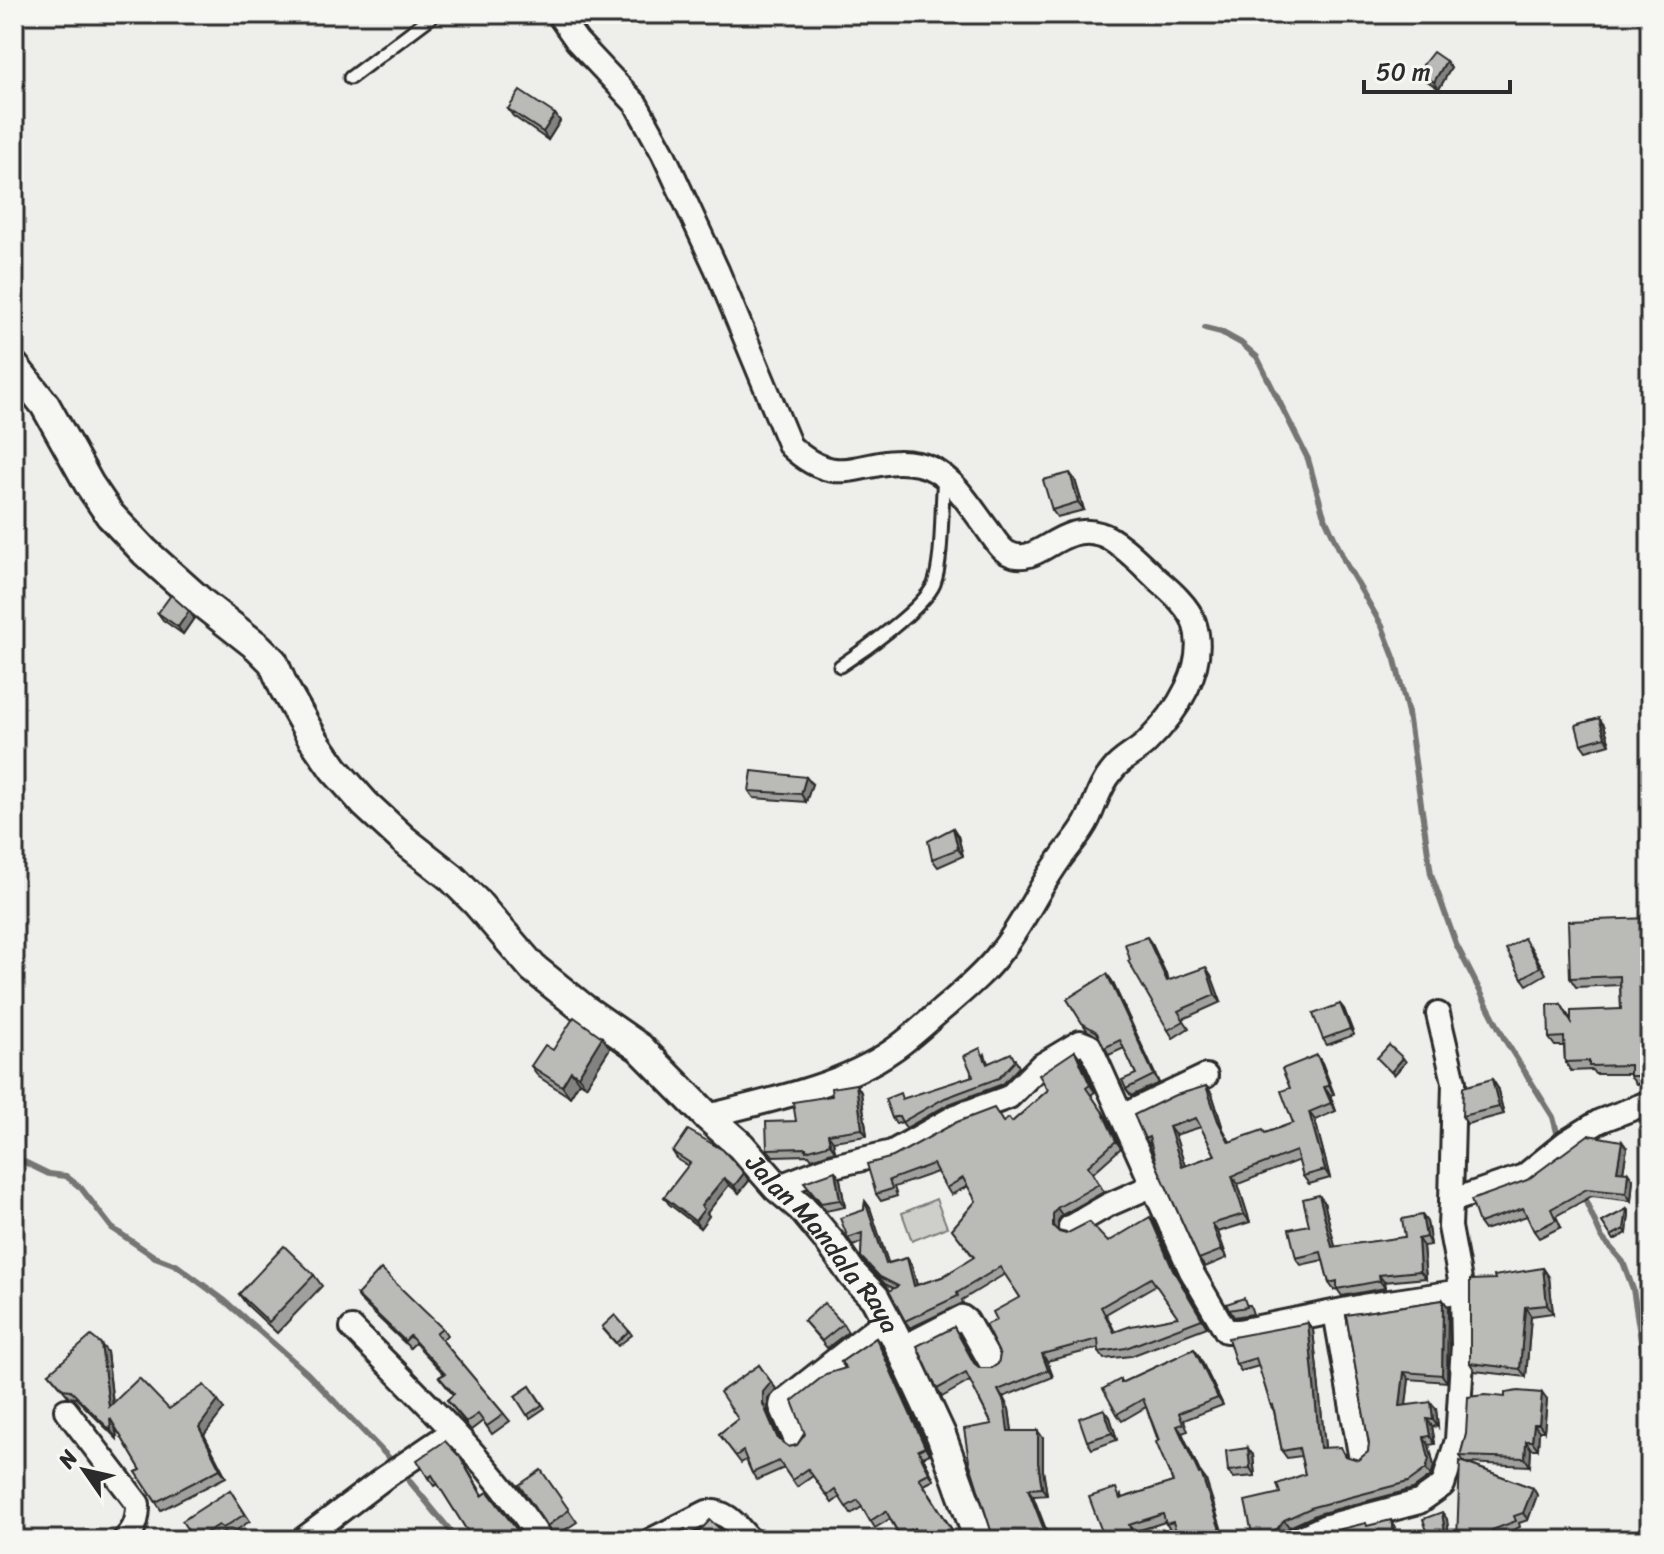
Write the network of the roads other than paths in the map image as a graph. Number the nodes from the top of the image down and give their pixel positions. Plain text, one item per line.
1 (435, 14) edge
2 (558, 14) edge
3 (350, 78) dead end
4 (14, 366) edge
5 (951, 484) junction
6 (940, 516) junction
7 (840, 666) dead end
8 (1438, 1014) dead end
9 (1206, 1076) dead end
10 (1650, 1102) edge
11 (707, 1116) junction
12 (1122, 1116) junction
13 (1154, 1185) junction
14 (777, 1187) junction
15 (1451, 1201) junction
16 (1070, 1227) dead end
17 (1462, 1291) junction
18 (1335, 1312) junction
19 (886, 1320) junction
20 (352, 1328) dead end
21 (900, 1349) junction
22 (991, 1363) dead end
23 (66, 1410) dead end
24 (453, 1431) junction
25 (796, 1440) edge
26 (1360, 1454) edge
27 (124, 1540) edge
28 (302, 1540) edge
29 (541, 1540) edge
30 (651, 1540) edge
31 (750, 1540) edge
32 (979, 1540) edge
33 (1295, 1540) edge

1 - 3 lane
2 - 5 street
4 - 11 street, Jalan Mandala Raya
5 - 6 lane
5 - 6 lane
5 - 11 street
6 - 7 lane
8 - 15 street
9 - 12 street
10 - 15 street
11 - 14 street, Jalan Mandala Raya
12 - 13 street
12 - 14 street
13 - 16 street
13 - 18 street
14 - 19 street, Jalan Mandala Raya
15 - 17 street
17 - 18 street
17 - 33 street
18 - 26 street
19 - 21 street, Jalan Mandala Raya
19 - 25 street
20 - 24 street
21 - 22 street
21 - 32 street, Jalan Mandala Raya
23 - 27 street
24 - 28 street
24 - 29 street
30 - 31 street

